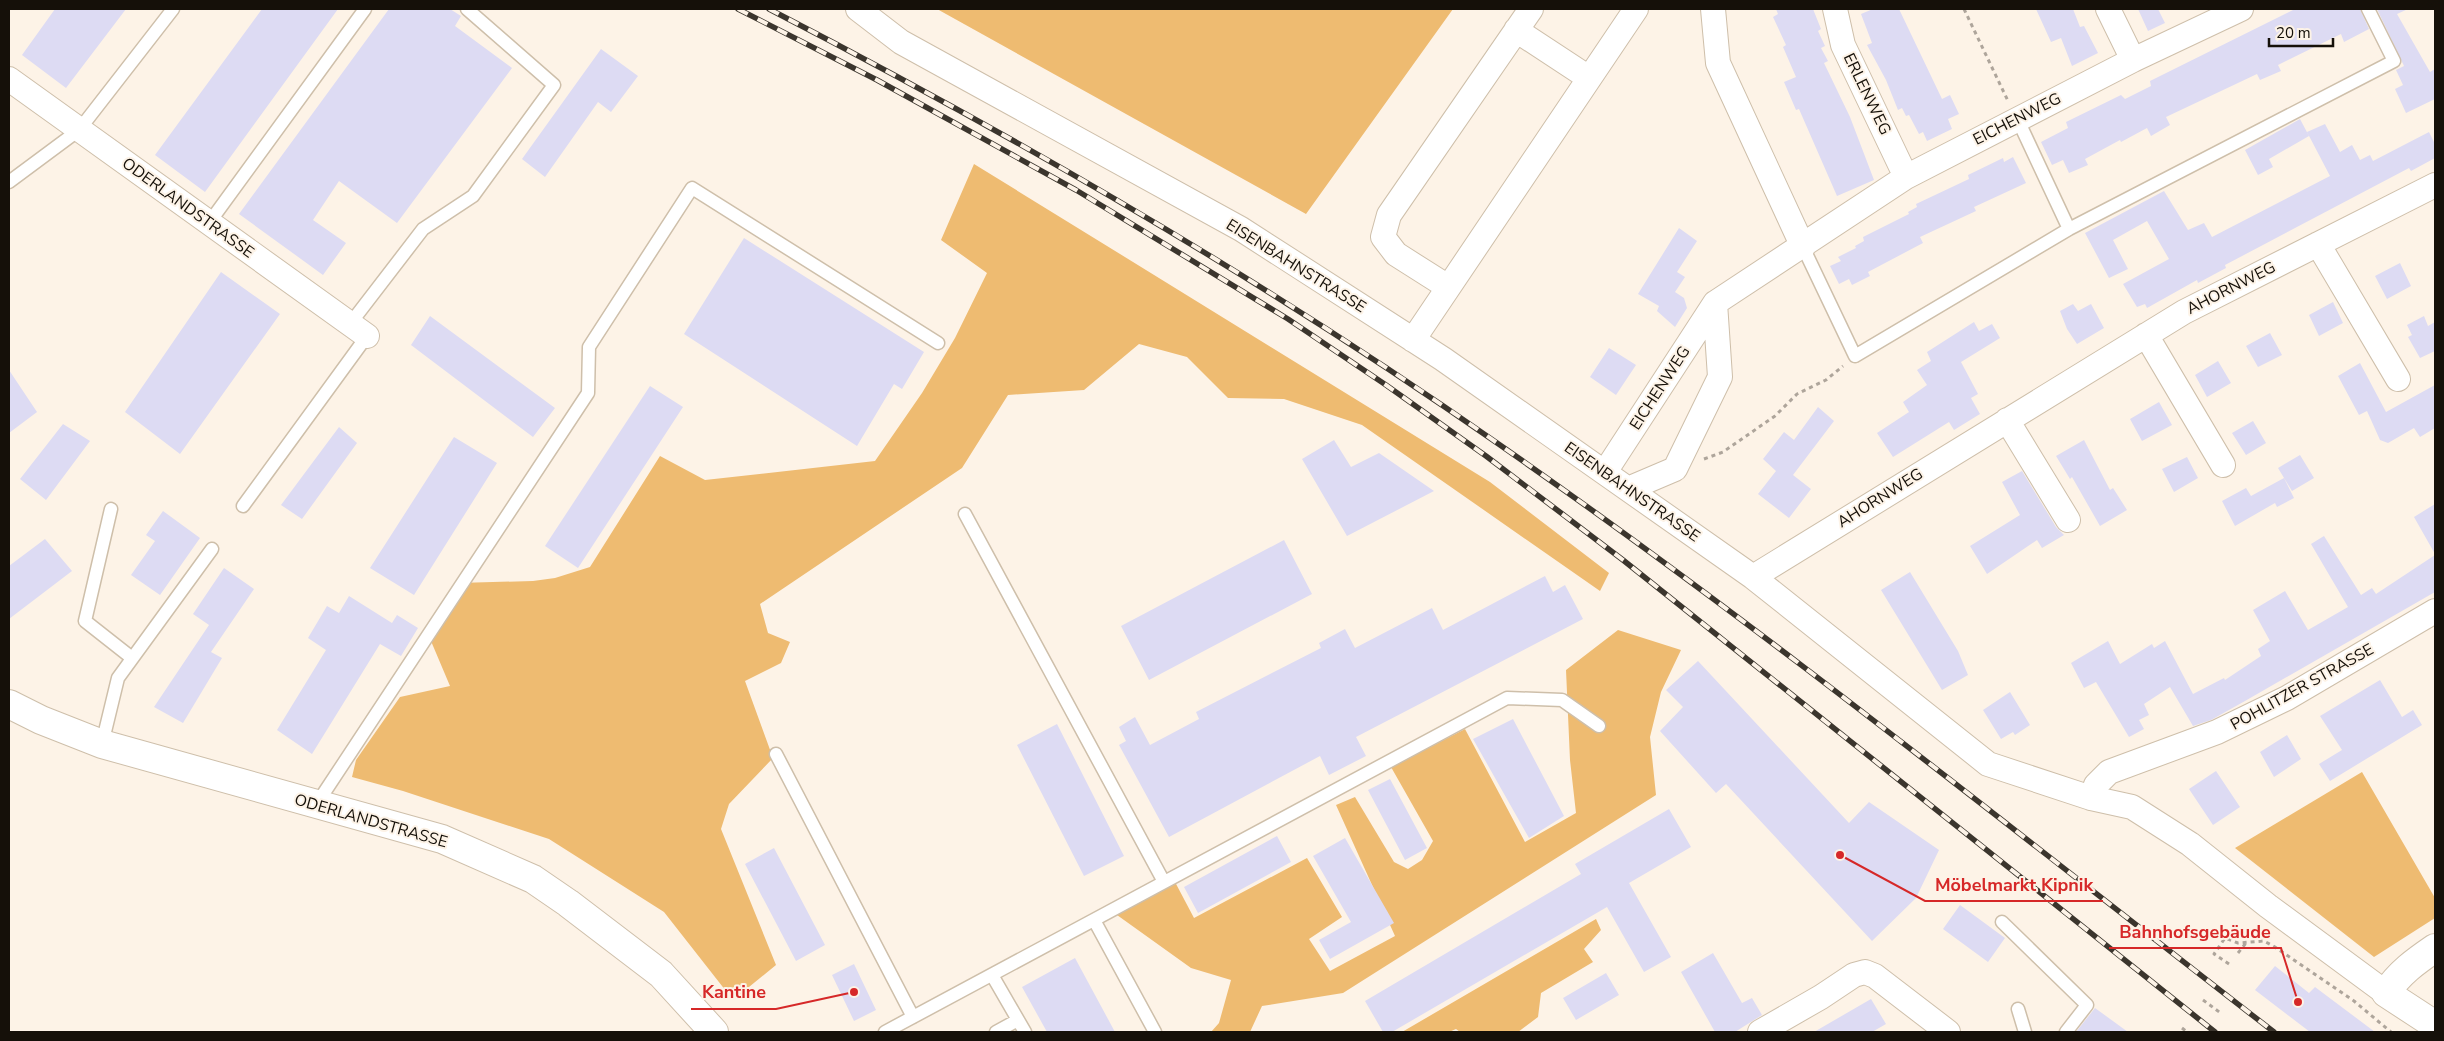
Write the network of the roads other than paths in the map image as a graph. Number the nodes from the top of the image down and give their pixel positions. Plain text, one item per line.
1 (173, 9) edge
2 (365, 9) edge
3 (467, 9) edge
4 (858, 9) edge
5 (1531, 9) edge
6 (1636, 9) edge
7 (1713, 9) edge
8 (1835, 9) edge
9 (2108, 9) edge
10 (2241, 9) edge
11 (2368, 9) edge
12 (1516, 30) junction
13 (2133, 60) junction
14 (1589, 78) junction
15 (9, 79) edge
16 (2017, 118) junction
17 (79, 130) junction
18 (1906, 177) junction
19 (9, 182) edge
20 (2435, 185) edge
21 (209, 223) junction
22 (2069, 230) junction
23 (2318, 244) junction
24 (1803, 247) junction
25 (1448, 287) junction
26 (1715, 303) junction
27 (358, 330) junction
28 (2146, 335) junction
29 (1413, 340) junction
30 (938, 343) dead end
31 (2398, 379) dead end
32 (2007, 420) junction
33 (2223, 465) dead end
34 (1605, 472) junction
35 (1628, 489) junction
36 (243, 506) dead end
37 (111, 509) dead end
38 (965, 514) dead end
39 (2068, 520) dead end
40 (212, 549) dead end
41 (1753, 577) junction
42 (2435, 611) edge
43 (132, 658) junction
44 (9, 704) edge
45 (1599, 726) dead end
46 (102, 744) junction
47 (776, 754) dead end
48 (2091, 798) junction
49 (316, 805) junction
50 (1164, 882) junction
51 (1094, 920) junction
52 (2002, 922) dead end
53 (2435, 948) edge
54 (992, 975) junction
55 (2386, 992) junction
56 (2018, 1009) dead end
57 (913, 1017) junction
58 (1018, 1020) junction
59 (2435, 1025) edge
60 (714, 1032) edge
61 (885, 1032) edge
62 (996, 1032) edge
63 (1025, 1032) edge
64 (1155, 1032) edge
65 (1760, 1032) edge
66 (1948, 1032) edge
67 (2025, 1032) edge
68 (2066, 1032) edge

1 - 17 lane
2 - 21 lane
3 - 27 lane
4 - 29 street, EISENBAHNSTRASSE
5 - 12 street
6 - 14 street
7 - 24 street
8 - 18 street, ERLENWEG
9 - 13 street
10 - 13 street, EICHENWEG
11 - 22 lane
12 - 14 street
12 - 25 street
13 - 16 street, EICHENWEG
14 - 25 street
15 - 17 street, ODERLANDSTRASSE
16 - 18 street, EICHENWEG
16 - 22 lane
17 - 19 lane
17 - 21 street, ODERLANDSTRASSE
18 - 24 street, EICHENWEG
20 - 23 street, AHORNWEG
21 - 27 street, ODERLANDSTRASSE
22 - 24 lane
23 - 28 street, AHORNWEG
23 - 31 street
24 - 26 street, EICHENWEG
25 - 29 street
26 - 34 street, EICHENWEG
26 - 35 street, EICHENWEG
27 - 36 lane
28 - 32 street, AHORNWEG
28 - 33 street
29 - 34 street, EISENBAHNSTRASSE
30 - 49 lane
32 - 39 street
32 - 41 street, AHORNWEG
34 - 35 street, EISENBAHNSTRASSE
35 - 41 street, EISENBAHNSTRASSE
37 - 43 lane
38 - 50 lane
40 - 43 lane
41 - 48 street, EISENBAHNSTRASSE
42 - 48 street, POHLITZER STRASSE
43 - 46 lane
44 - 46 street, ODERLANDSTRASSE
45 - 50 lane
46 - 49 street, ODERLANDSTRASSE
47 - 57 lane
48 - 55 street, EISENBAHNSTRASSE
49 - 60 street, ODERLANDSTRASSE
50 - 51 lane
51 - 54 lane
51 - 64 lane
52 - 68 lane
53 - 55 street
54 - 57 lane
54 - 58 lane
55 - 59 street
56 - 67 lane
57 - 61 lane
58 - 62 lane
58 - 63 lane
65 - 66 street

